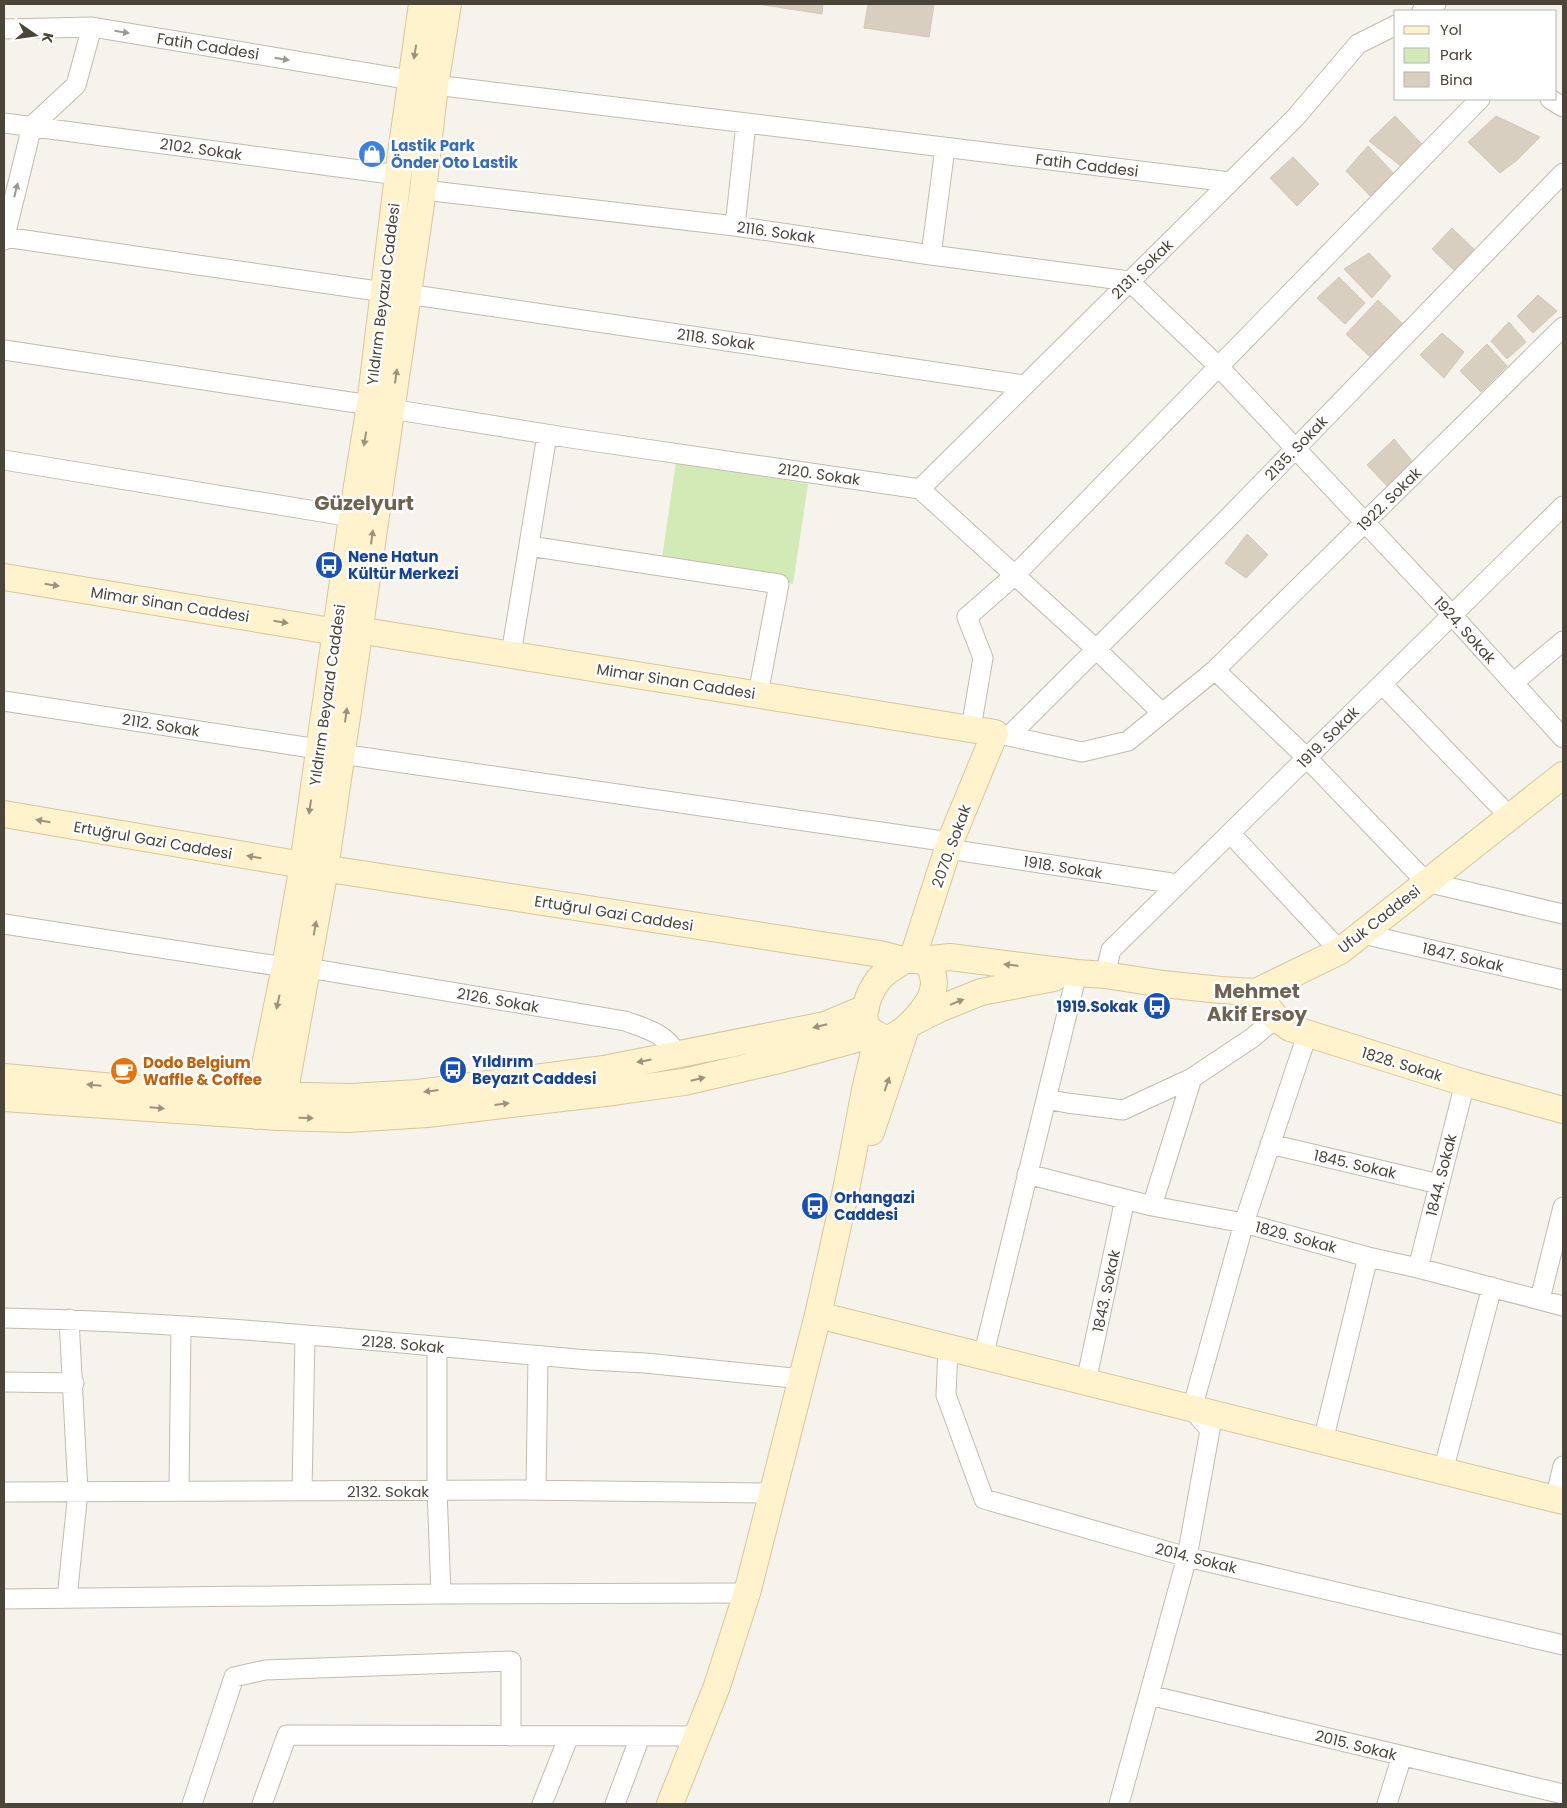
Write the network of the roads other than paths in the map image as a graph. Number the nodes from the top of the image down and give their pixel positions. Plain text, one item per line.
1 (422, 4) edge
2 (448, 4) edge
3 (1436, 4) edge
4 (1424, 10) edge
5 (1394, 26) edge
6 (92, 27) junction
7 (4, 29) edge
8 (1394, 39) edge
9 (1358, 44) junction
10 (423, 82) junction
11 (1479, 100) edge
12 (1552, 100) edge
13 (1563, 106) edge
14 (4, 123) edge
15 (746, 124) junction
16 (32, 126) junction
17 (945, 148) junction
18 (1563, 173) edge
19 (398, 175) junction
20 (1230, 182) junction
21 (423, 190) junction
22 (735, 226) junction
23 (4, 238) edge
24 (931, 255) junction
25 (1129, 281) junction
26 (396, 293) junction
27 (1563, 327) edge
28 (4, 350) edge
29 (1218, 366) junction
30 (1024, 385) junction
31 (380, 407) junction
32 (547, 435) junction
33 (1295, 448) junction
34 (4, 460) edge
35 (920, 489) junction
36 (1563, 506) edge
37 (352, 517) junction
38 (1365, 523) junction
39 (529, 546) junction
40 (1015, 575) junction
41 (4, 577) edge
42 (1452, 615) junction
43 (347, 631) junction
44 (1563, 641) edge
45 (1096, 649) junction
46 (511, 654) junction
47 (1215, 670) junction
48 (1513, 683) junction
49 (1382, 684) junction
50 (758, 694) junction
51 (4, 701) edge
52 (1162, 713) junction
53 (992, 733) junction
54 (1563, 738) edge
55 (330, 752) junction
56 (1307, 758) junction
57 (1562, 777) edge
58 (4, 814) edge
59 (1510, 817) junction
60 (1230, 833) junction
61 (949, 846) junction
62 (314, 867) junction
63 (1426, 882) junction
64 (1178, 884) junction
65 (1563, 914) edge
66 (4, 924) edge
67 (1363, 934) junction
68 (1340, 951) junction
69 (913, 960) junction
70 (296, 967) junction
71 (1077, 973) junction
72 (1104, 974) junction
73 (1563, 980) edge
74 (1256, 992) junction
75 (866, 1008) junction
76 (1276, 1018) junction
77 (909, 1025) junction
78 (877, 1035) junction
79 (1307, 1035) junction
80 (677, 1054) junction
81 (4, 1077) edge
82 (1192, 1078) junction
83 (1465, 1083) junction
84 (4, 1098) edge
85 (1046, 1099) junction
86 (269, 1106) junction
87 (1563, 1110) edge
88 (1270, 1144) junction
89 (1027, 1174) junction
90 (1439, 1184) junction
91 (1125, 1199) junction
92 (1152, 1206) junction
93 (1562, 1214) edge
94 (1244, 1223) junction
95 (1368, 1257) junction
96 (1418, 1268) junction
97 (1492, 1287) junction
98 (1540, 1299) junction
99 (1563, 1306) edge
100 (818, 1315) junction
101 (4, 1318) edge
102 (69, 1319) junction
103 (181, 1326) junction
104 (305, 1336) junction
105 (436, 1347) junction
106 (948, 1348) junction
107 (538, 1356) junction
108 (983, 1356) junction
109 (802, 1379) junction
110 (4, 1382) edge
111 (1086, 1382) junction
112 (74, 1383) junction
113 (1192, 1409) junction
114 (1322, 1441) junction
115 (1563, 1466) edge
116 (1443, 1471) junction
117 (437, 1490) junction
118 (536, 1490) junction
119 (179, 1491) junction
120 (302, 1491) junction
121 (4, 1492) edge
122 (78, 1492) junction
123 (772, 1493) junction
124 (1559, 1500) edge
125 (1187, 1557) junction
126 (747, 1593) junction
127 (441, 1594) junction
128 (67, 1598) junction
129 (4, 1599) edge
130 (1563, 1645) edge
131 (1149, 1695) junction
132 (511, 1736) junction
133 (569, 1736) junction
134 (697, 1736) junction
135 (640, 1737) junction
136 (1402, 1756) junction
137 (1563, 1794) edge
138 (192, 1804) edge
139 (262, 1804) edge
140 (542, 1804) edge
141 (615, 1804) edge
142 (670, 1804) edge
143 (1119, 1804) edge
144 (1387, 1804) edge

1 -> 10 main road, Yıldırım Beyazıd Caddesi
2 - 10 main road, Yıldırım Beyazıd Caddesi
3 - 4 street
5 - 9 street
6 - 7 street, Fatih Caddesi
6 -> 10 street, Fatih Caddesi
6 - 16 street
8 - 9 street
9 - 20 street, 2131. Sokak
10 - 15 street, Fatih Caddesi
10 - 19 main road, Yıldırım Beyazıd Caddesi
10 - 21 main road, Yıldırım Beyazıd Caddesi
11 - 29 street
12 - 13 street
14 - 16 street, 2102. Sokak
15 - 17 street, Fatih Caddesi
15 - 22 street
16 - 19 street, 2102. Sokak
23 -> 16 street
17 - 20 street, Fatih Caddesi
17 - 24 street
18 - 33 street, 2135. Sokak
19 - 26 main road, Yıldırım Beyazıd Caddesi
20 - 25 street, 2131. Sokak
21 - 22 street, 2116. Sokak
21 - 26 main road, Yıldırım Beyazıd Caddesi
22 - 24 street, 2116. Sokak
23 - 26 street, 2118. Sokak
24 - 25 street, 2116. Sokak
25 - 29 street, 1924. Sokak
25 - 30 street, 2131. Sokak
26 - 30 street, 2118. Sokak
26 - 31 main road, Yıldırım Beyazıd Caddesi
27 - 38 street, 1922. Sokak
28 - 31 street, 2120. Sokak
29 - 33 street, 1924. Sokak
29 - 40 street
30 - 35 street, 2131. Sokak
31 - 32 street, 2120. Sokak
31 -> 37 main road, Yıldırım Beyazıd Caddesi
43 -> 31 main road, Yıldırım Beyazıd Caddesi
32 - 35 street, 2120. Sokak
32 - 39 street
33 - 38 street, 1924. Sokak
33 - 45 street, 2135. Sokak
34 - 37 street
35 - 40 street
36 - 42 street, 1919. Sokak
37 - 43 main road, Yıldırım Beyazıd Caddesi
38 - 42 street, 1924. Sokak
38 - 47 street, 1922. Sokak
39 - 46 street
39 - 50 street
40 - 45 street
40 - 53 street
41 -> 43 main road, Mimar Sinan Caddesi
42 - 48 street, 1924. Sokak
42 - 49 street, 1919. Sokak
43 - 46 main road, Mimar Sinan Caddesi
43 - 55 main road, Yıldırım Beyazıd Caddesi
44 - 48 street
45 - 52 street
45 - 53 street, 2135. Sokak
46 - 50 main road, Mimar Sinan Caddesi
47 - 52 street, 1922. Sokak
47 - 56 street
48 - 54 street, 1924. Sokak
49 - 56 street, 1919. Sokak
49 - 59 street
50 - 53 main road, Mimar Sinan Caddesi
51 - 55 street, 2112. Sokak
52 - 53 street, 1922. Sokak
53 - 61 main road, 2070. Sokak
55 - 61 street, 2112. Sokak
55 - 62 main road, Yıldırım Beyazıd Caddesi
56 - 60 street, 1919. Sokak
56 - 63 street
57 - 59 main road, Ufuk Caddesi
62 -> 58 main road, Ertuğrul Gazi Caddesi
59 - 63 main road, Ufuk Caddesi
60 - 64 street, 1919. Sokak
60 - 68 street
61 - 64 street, 1918. Sokak
61 - 69 main road, 2070. Sokak
62 - 69 main road, Ertuğrul Gazi Caddesi
62 - 70 main road, Yıldırım Beyazıd Caddesi
63 - 65 street
63 - 67 main road, Ufuk Caddesi
64 - 72 street, 1919. Sokak
66 - 70 street, 2126. Sokak
67 - 68 main road, Ufuk Caddesi
67 - 73 street, 1847. Sokak
68 - 74 main road, Ufuk Caddesi
71 -> 69 main road
69 - 75 main road
69 - 77 main road
70 - 80 street, 2126. Sokak
70 - 86 main road, Yıldırım Beyazıd Caddesi
71 - 72 main road
77 -> 71 main road
71 - 85 street
72 - 74 main road
74 - 76 main road, 1828. Sokak
75 - 78 main road
75 -> 80 main road
76 - 79 main road, 1828. Sokak
76 - 82 street
77 - 78 main road
100 -> 77 main road
86 -> 78 main road
78 - 100 main road
79 - 83 main road, 1828. Sokak
79 - 88 street
80 -> 86 main road
86 -> 81 main road
82 - 85 street
82 - 92 street
83 - 87 main road, 1828. Sokak
83 - 90 street, 1844. Sokak
84 -> 86 main road
85 - 89 street
88 - 90 street, 1845. Sokak
88 - 94 street
89 - 91 street, 1829. Sokak
89 - 108 street
90 - 96 street, 1844. Sokak
91 - 92 street, 1829. Sokak
91 - 111 street, 1843. Sokak
92 - 94 street, 1829. Sokak
93 - 98 street
94 - 95 street, 1829. Sokak
94 - 113 street
95 - 96 street, 1829. Sokak
95 - 114 street
96 - 97 street, 1829. Sokak
97 - 98 street, 1829. Sokak
97 - 116 street
98 - 99 street, 1829. Sokak
100 - 106 main road
100 - 109 main road
101 - 102 street, 2128. Sokak
102 - 103 street, 2128. Sokak
102 - 112 street
103 - 104 street, 2128. Sokak
103 - 119 street
104 - 105 street, 2128. Sokak
104 - 120 street
105 - 107 street, 2128. Sokak
105 - 117 street
106 - 108 main road
106 - 125 street, 2014. Sokak
107 - 109 street, 2128. Sokak
107 - 118 street
108 - 111 main road
109 - 123 main road
110 - 112 street
111 - 113 main road
112 - 122 street
113 - 114 main road
113 - 125 street
114 - 116 main road
115 - 124 street
116 - 124 main road
117 - 118 street, 2132. Sokak
117 - 120 street, 2132. Sokak
117 - 127 street
118 - 123 street, 2132. Sokak
119 - 120 street, 2132. Sokak
119 - 122 street, 2132. Sokak
121 - 122 street, 2132. Sokak
122 - 128 street
123 - 126 main road
125 - 130 street, 2014. Sokak
125 - 131 street
126 - 127 street
126 - 134 main road
127 - 128 street
128 - 129 street
131 - 136 street, 2015. Sokak
131 - 143 street
132 - 133 street
132 - 138 street
132 - 139 street
133 - 135 street
133 - 140 street
134 - 135 street
134 - 142 main road
135 - 141 street
136 - 137 street, 2015. Sokak
136 - 144 street

